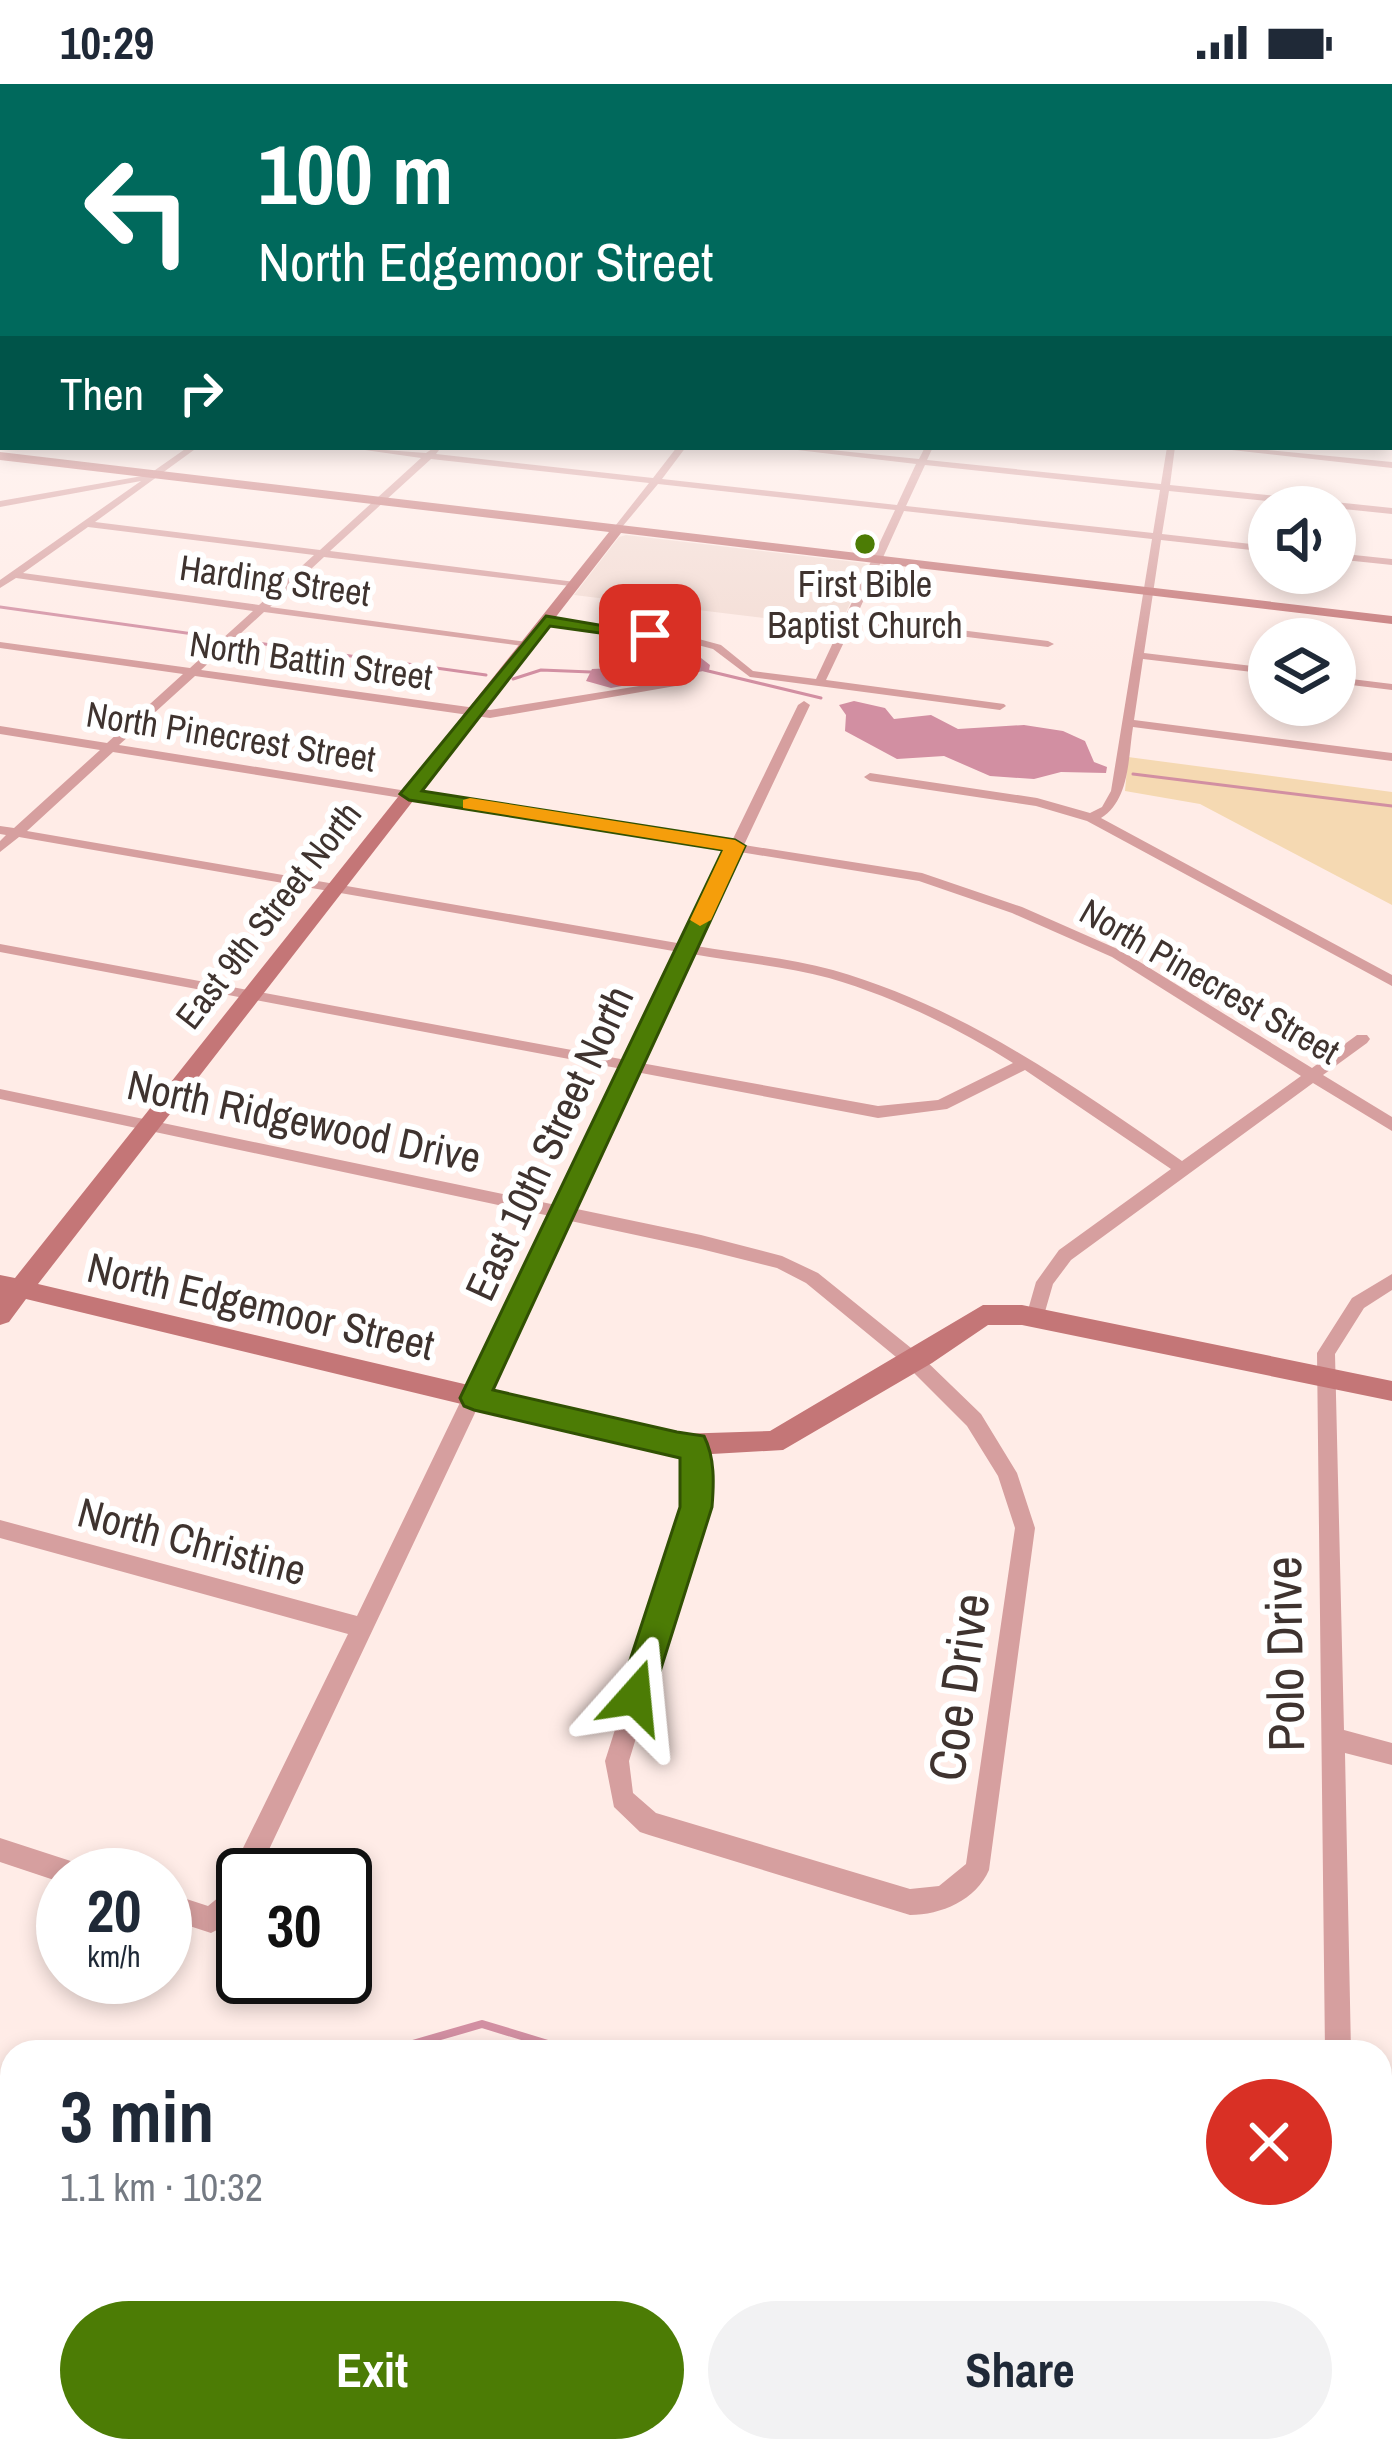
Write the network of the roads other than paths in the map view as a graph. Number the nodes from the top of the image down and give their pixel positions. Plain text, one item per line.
1 (190, 450) edge
2 (680, 450) edge
3 (805, 450) edge
4 (928, 450) edge
5 (1170, 450) edge
6 (1240, 450) edge
7 (434, 451) edge
8 (0, 456) edge
9 (922, 462) junction
10 (1392, 465) edge
11 (156, 474) junction
12 (656, 481) junction
13 (1164, 487) junction
14 (379, 502) junction
15 (0, 504) edge
16 (901, 508) junction
17 (1392, 511) edge
18 (86, 524) junction
19 (617, 530) junction
20 (1156, 536) junction
21 (1248, 547) edge
22 (323, 553) junction
23 (1356, 558) edge
24 (877, 560) junction
25 (1392, 562) edge
26 (5, 580) edge
27 (574, 585) junction
28 (1148, 591) junction
29 (262, 608) junction
30 (850, 619) junction
31 (1392, 620) edge
32 (546, 621) junction
33 (1048, 644) dead end
34 (0, 645) edge
35 (527, 645) junction
36 (1137, 655) junction
37 (1248, 668) edge
38 (191, 673) junction
39 (683, 682) dead end
40 (820, 682) junction
41 (1356, 683) edge
42 (1392, 687) edge
43 (804, 705) dead end
44 (1000, 706) dead end
45 (473, 713) junction
46 (1126, 723) junction
47 (0, 730) edge
48 (110, 748) junction
49 (1392, 757) edge
50 (870, 777) dead end
51 (409, 794) junction
52 (1092, 818) junction
53 (8, 831) edge
54 (735, 846) junction
55 (0, 848) edge
56 (336, 887) junction
57 (0, 948) edge
58 (687, 949) junction
59 (1392, 981) edge
60 (251, 995) junction
61 (1362, 1039) dead end
62 (1026, 1063) junction
63 (631, 1068) junction
64 (1314, 1074) junction
65 (0, 1094) edge
66 (1392, 1125) edge
67 (149, 1126) junction
68 (1182, 1169) junction
69 (562, 1212) junction
70 (1392, 1281) edge
71 (10, 1287) edge
72 (0, 1315) edge
73 (1035, 1317) junction
74 (914, 1361) junction
75 (1328, 1377) junction
76 (1392, 1391) edge
77 (474, 1398) junction
78 (693, 1444) junction
79 (0, 1528) edge
80 (364, 1628) junction
81 (1334, 1739) junction
82 (1392, 1754) edge
83 (257, 1848) edge
84 (0, 1850) edge
85 (36, 1862) edge
86 (1338, 2040) edge

1 - 11 street
2 - 12 street, East 9th Street North
3 - 9 street
4 - 9 street
5 - 13 street
6 - 10 street
7 - 12 street
7 - 14 street
8 - 11 street
9 - 13 street
9 - 16 street
11 - 14 street
11 - 15 street
11 - 18 street
12 - 16 street
12 - 19 street, East 9th Street North
13 - 17 street
13 - 20 street
14 - 19 street
14 - 22 street
16 - 20 street
16 - 24 street
18 - 22 street
18 - 26 street
19 - 24 street
19 - 27 street, East 9th Street North
20 - 21 street
20 - 28 street
22 - 27 street
22 - 29 street
23 - 25 street
24 - 28 street
24 - 30 street
26 - 29 street, Harding Street
27 - 32 street, East 9th Street North
28 - 31 street
28 - 36 street
29 - 35 street, Harding Street
29 - 38 street
30 - 33 street
30 - 40 street
32 - 35 street, East 9th Street North
32 - 40 street
34 - 38 street, North Battin Street
35 - 45 street, East 9th Street North
36 - 37 street
36 - 46 street
38 - 45 street, North Battin Street
38 - 48 street
39 - 45 street, North Battin Street
40 - 44 street
41 - 42 street
43 - 54 street, East 10th Street North
45 - 51 street, East 9th Street North
46 - 49 street
46 - 52 street
47 - 48 street, North Pinecrest Street
48 - 51 street, North Pinecrest Street
48 - 53 street
50 - 52 street
51 - 54 street, North Pinecrest Street
51 - 56 street, East 9th Street North
52 - 59 street
53 - 55 street
53 - 56 street
54 - 58 street, East 10th Street North
54 - 64 street, North Pinecrest Street
56 - 58 street
56 - 60 street, East 9th Street North
57 - 60 street
58 - 62 street
58 - 63 street, East 10th Street North
60 - 63 street
60 - 67 street, East 9th Street North
61 - 64 street
62 - 63 street
62 - 68 street
63 - 69 street, East 10th Street North
64 - 66 street, North Pinecrest Street
64 - 68 street
65 - 67 street, North Ridgewood Drive
67 - 69 street, North Ridgewood Drive
67 - 71 street, East 9th Street North
68 - 73 street
69 - 74 street, North Ridgewood Drive
69 - 77 street, East 10th Street North
70 - 75 street, Polo Drive
71 - 72 street, East 9th Street North
71 - 77 street, North Edgemoor Street
73 - 74 street, North Edgemoor Street
73 - 75 street, North Edgemoor Street
74 - 78 street, North Edgemoor Street
74 - 78 street, Coe Drive
75 - 76 street, North Edgemoor Street
75 - 81 street, Polo Drive
77 - 78 street, North Edgemoor Street
77 - 80 street, East 10th Street North
79 - 80 street, North Christine
80 - 83 street, East 10th Street North
81 - 82 street
81 - 86 street, Polo Drive
84 - 85 street

